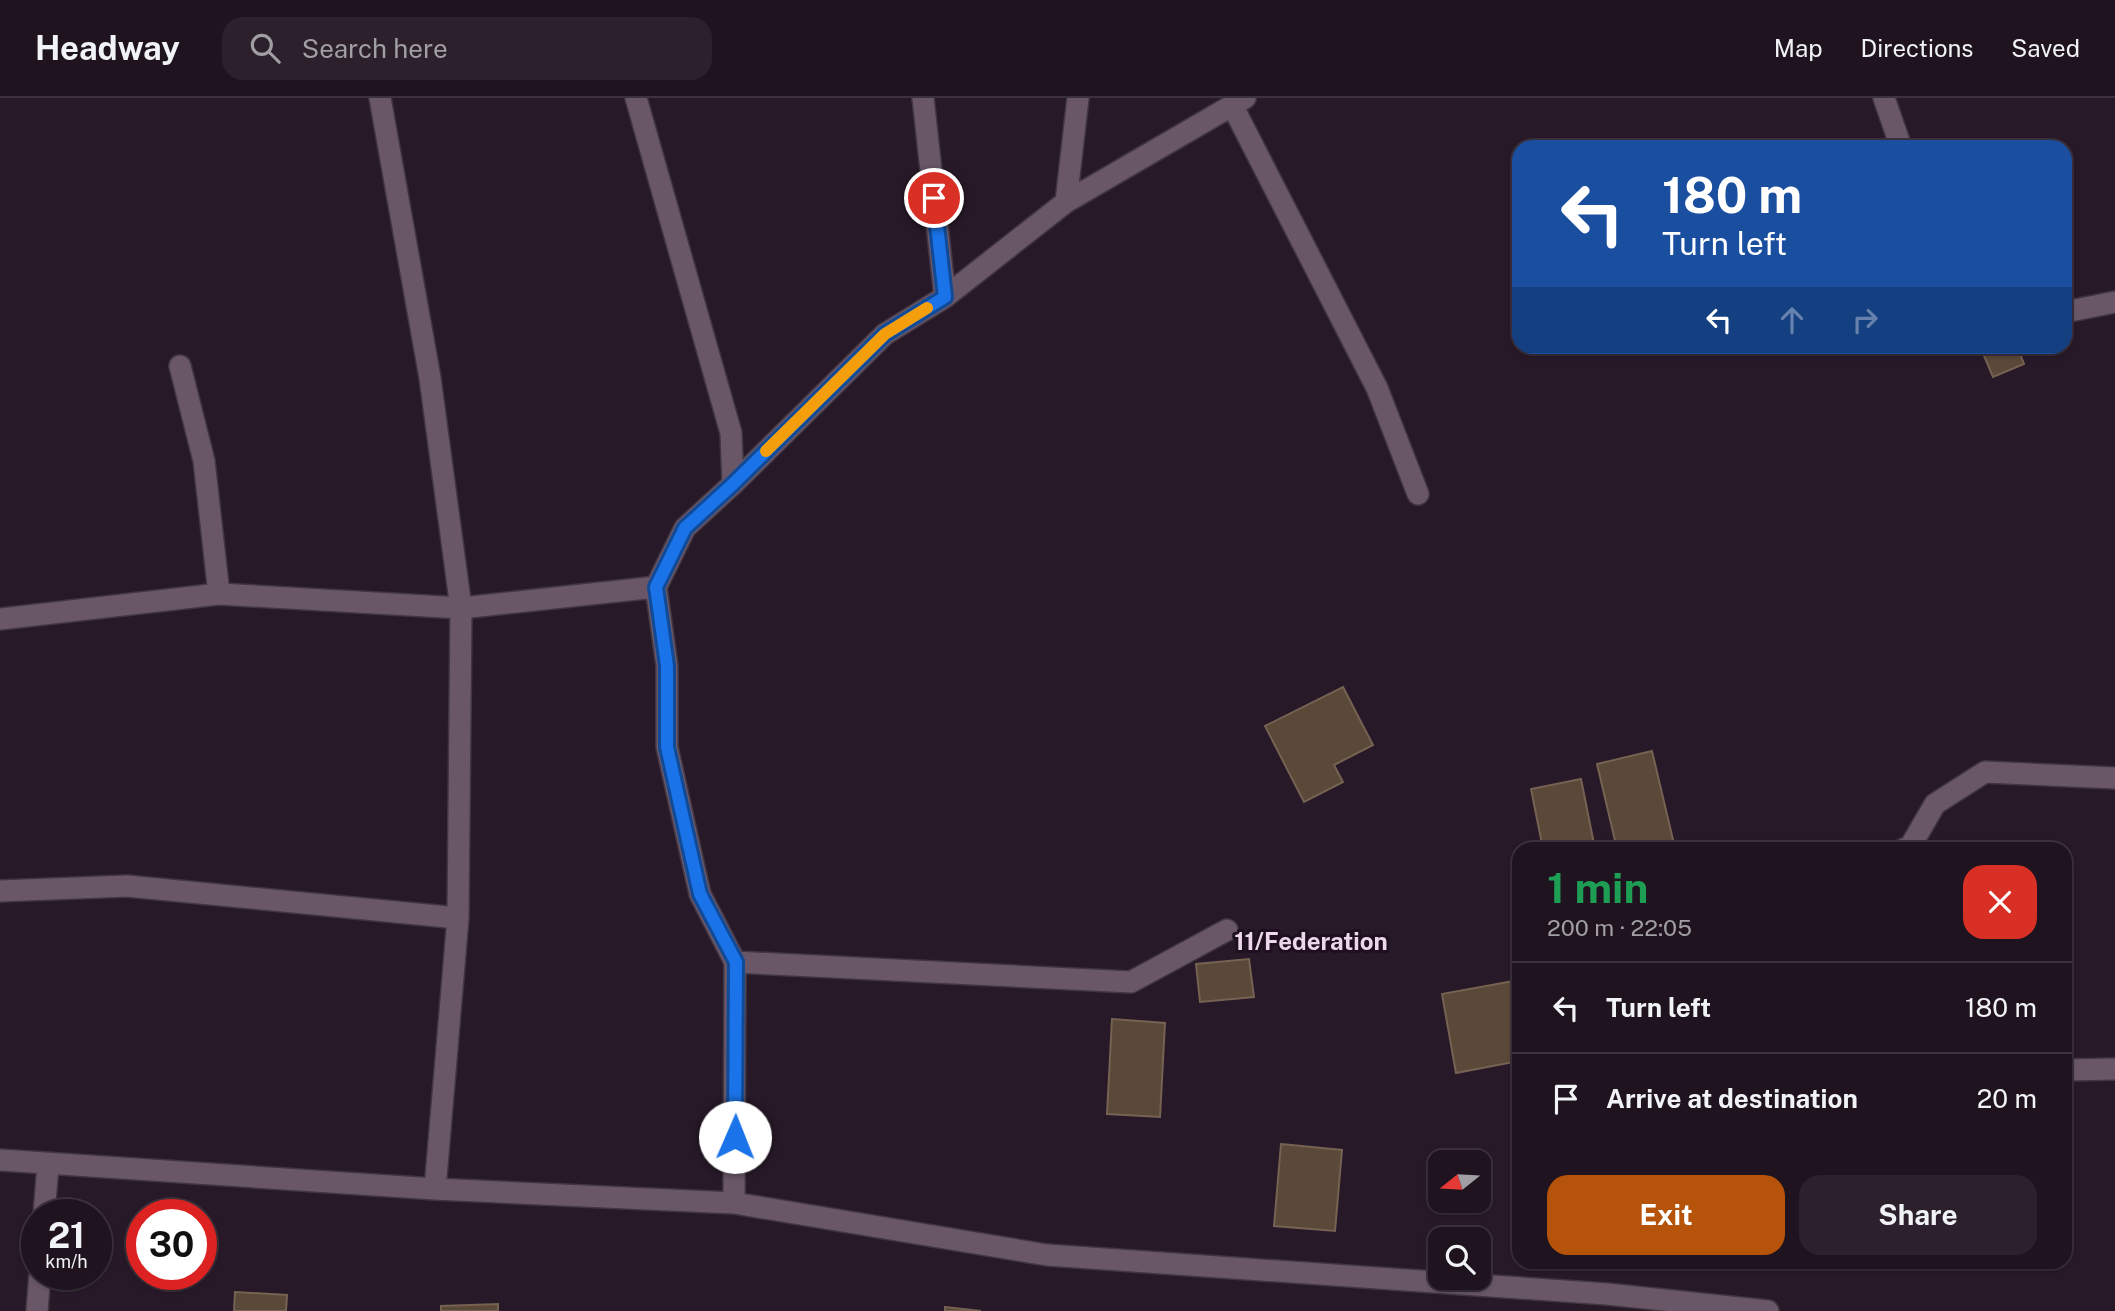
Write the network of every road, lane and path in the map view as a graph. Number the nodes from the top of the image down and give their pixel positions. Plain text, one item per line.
1 (380, 98) edge
2 (636, 98) edge
3 (923, 98) edge
4 (1078, 98) edge
5 (1884, 98) edge
6 (1238, 102) edge
7 (1899, 140) edge
8 (1066, 202) junction
9 (945, 297) junction
10 (2115, 302) edge
11 (2072, 311) edge
12 (180, 366) dead end
13 (733, 484) junction
14 (1418, 494) dead end
15 (656, 587) junction
16 (219, 594) junction
17 (461, 608) junction
18 (0, 619) edge
19 (2115, 778) edge
20 (1913, 842) edge
21 (0, 891) edge
22 (458, 918) junction
23 (1227, 930) dead end
24 (736, 962) junction
25 (2115, 1069) edge
26 (2072, 1070) edge
27 (0, 1160) edge
28 (48, 1164) junction
29 (435, 1189) junction
30 (45, 1199) edge
31 (734, 1203) junction
32 (39, 1290) edge
33 (37, 1311) edge
34 (1768, 1311) edge

1 - 17 street
2 - 13 street
3 - 9 street
4 - 8 street
5 - 7 street
6 - 8 street
6 - 14 street
8 - 9 street
9 - 13 street
10 - 11 street
12 - 16 street
13 - 15 street
15 - 17 street
15 - 24 street
16 - 17 street
16 - 18 street
17 - 22 street
19 - 20 street
21 - 22 street
22 - 29 street
23 - 24 street
24 - 31 street
25 - 26 street
27 - 28 street
28 - 29 street
28 - 30 street
29 - 31 street
31 - 34 street
32 - 33 street

